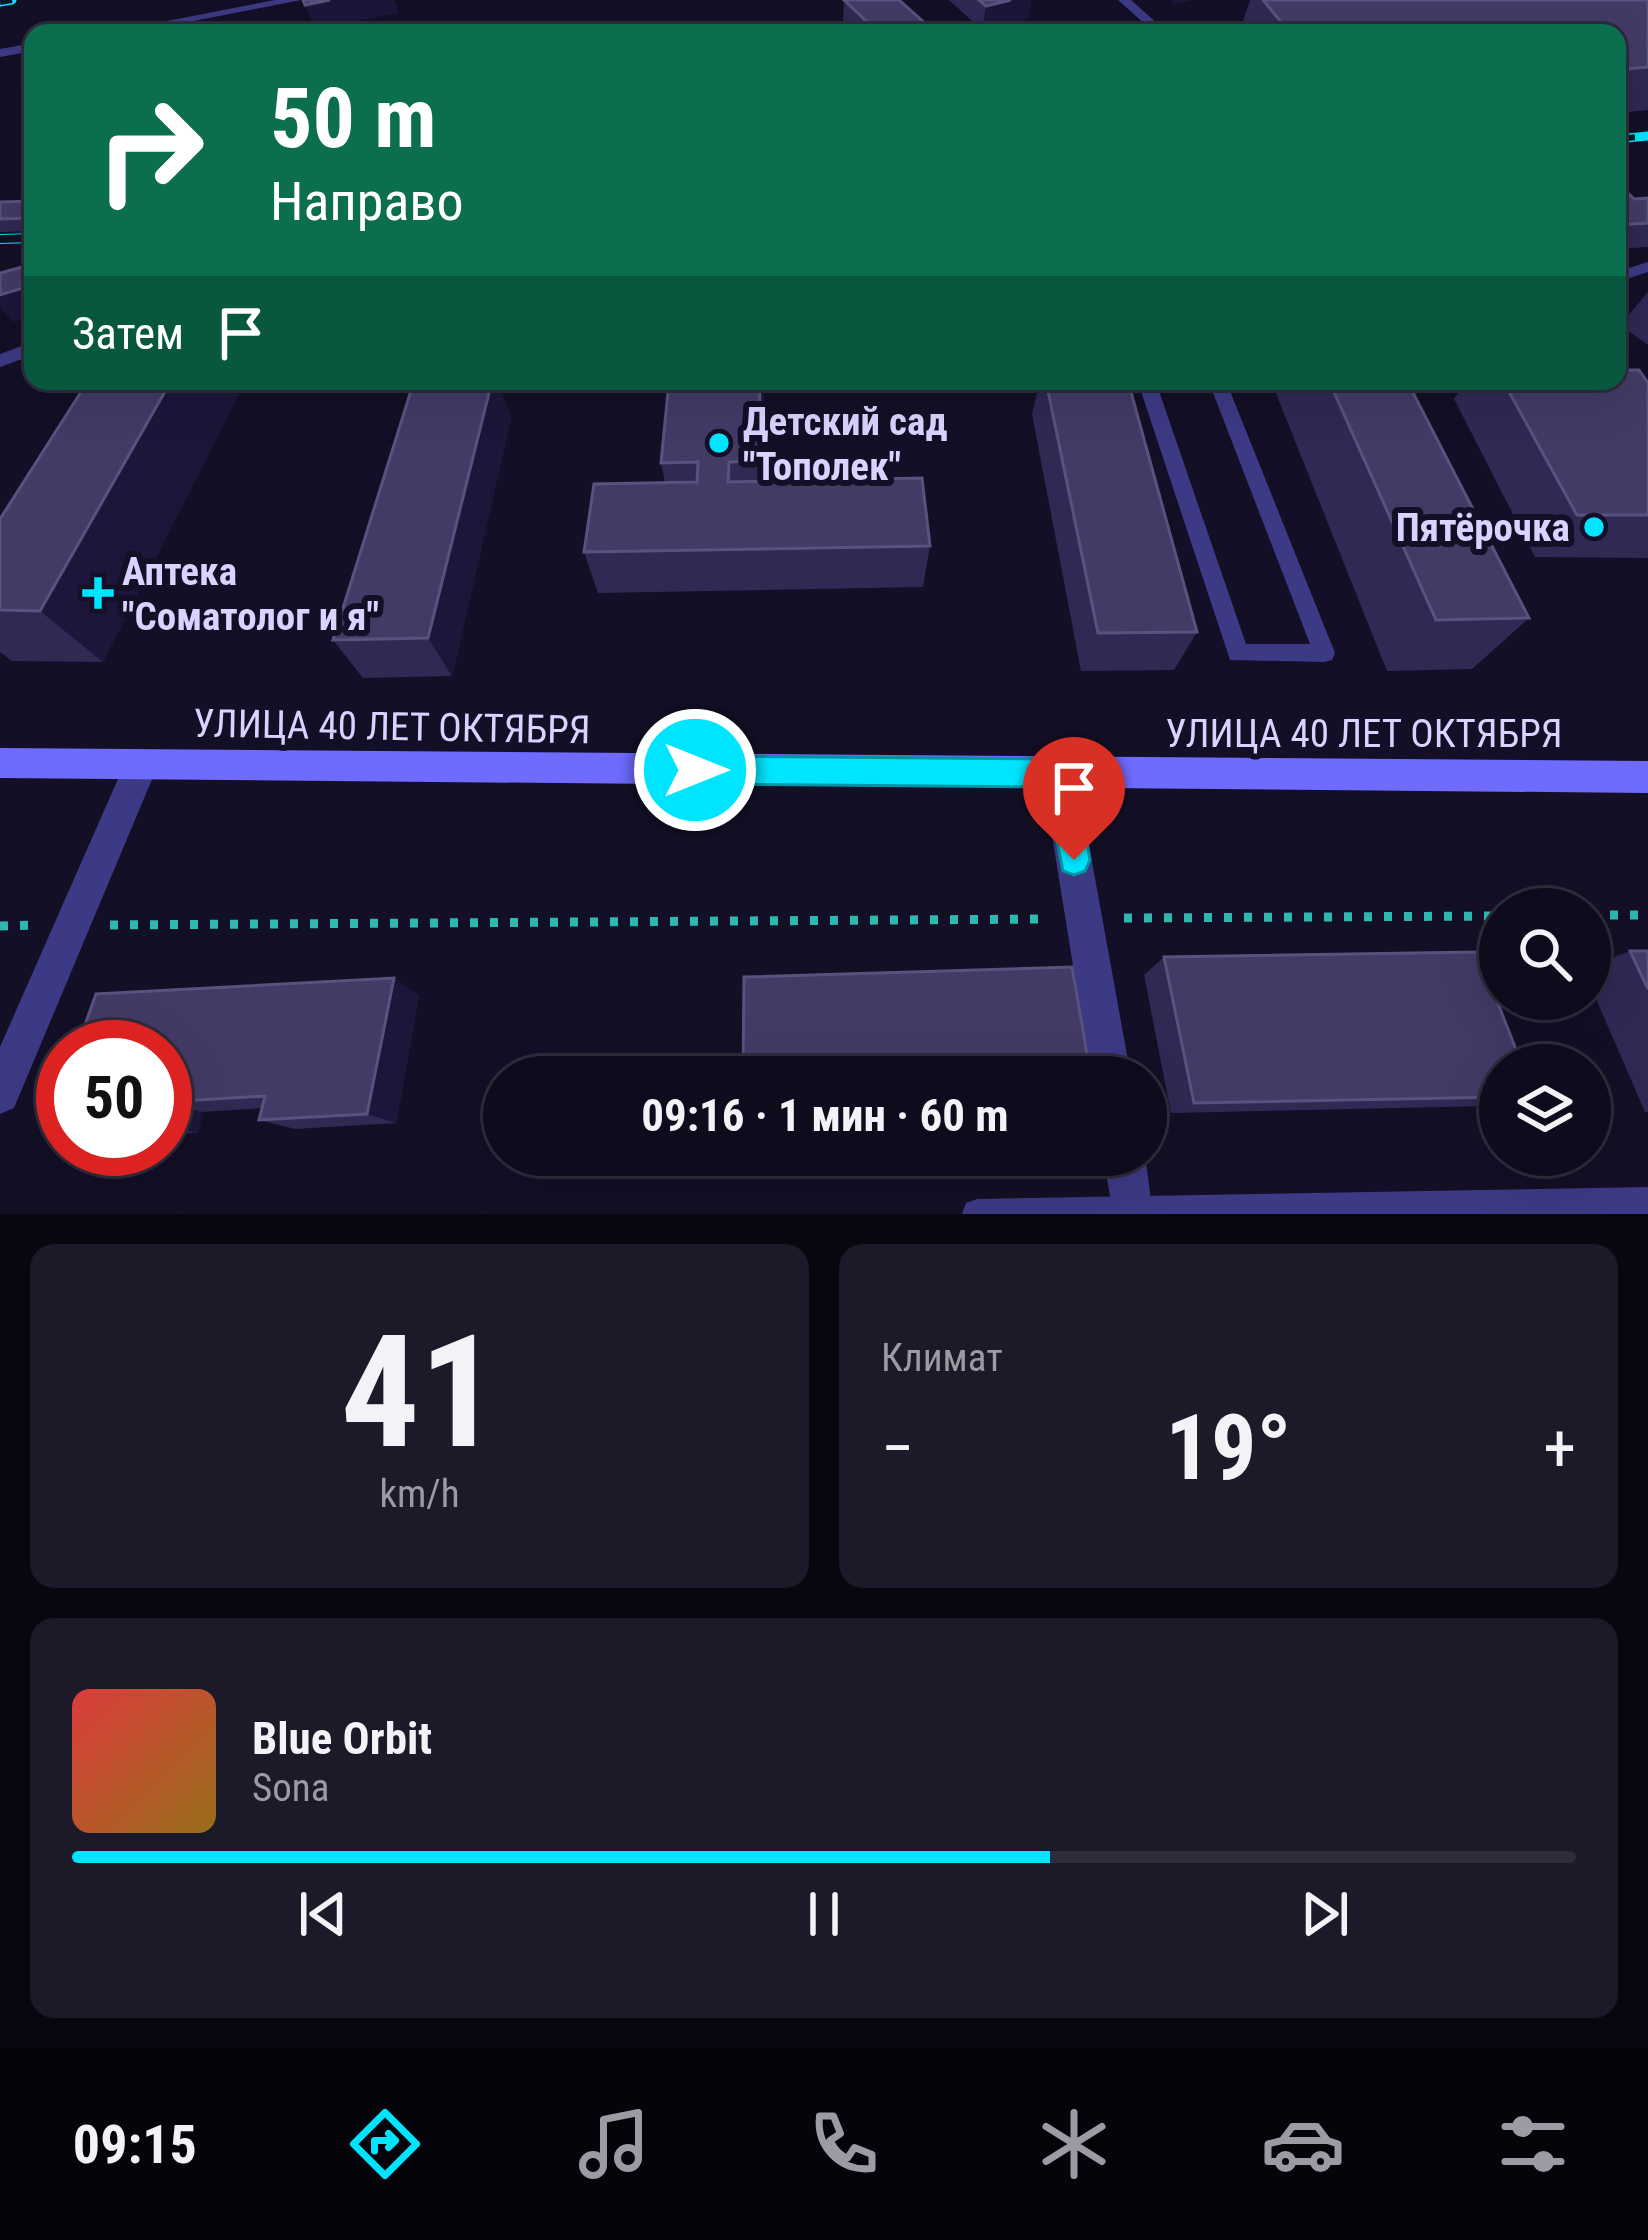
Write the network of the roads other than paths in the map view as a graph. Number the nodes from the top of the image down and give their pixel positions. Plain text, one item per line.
1 (296, 0) edge
2 (1124, 0) edge
3 (161, 24) edge
4 (1152, 24) edge
5 (1150, 390) edge
6 (1221, 390) edge
7 (0, 763) edge
8 (141, 765) junction
9 (1059, 773) junction
10 (1648, 777) edge
11 (1107, 1056) edge
12 (0, 1094) edge
13 (1127, 1176) edge
14 (1648, 1202) edge
15 (1133, 1211) edge
16 (977, 1214) edge

1 - 3 lane
2 - 4 lane
5 - 6 lane
7 - 8 main road, УЛИЦА 40 ЛЕТ ОКТЯБРЯ
8 - 9 main road, УЛИЦА 40 ЛЕТ ОКТЯБРЯ
8 - 12 street
9 - 10 main road, УЛИЦА 40 ЛЕТ ОКТЯБРЯ
9 - 11 street
13 - 15 street
14 - 15 lane
15 - 16 lane

